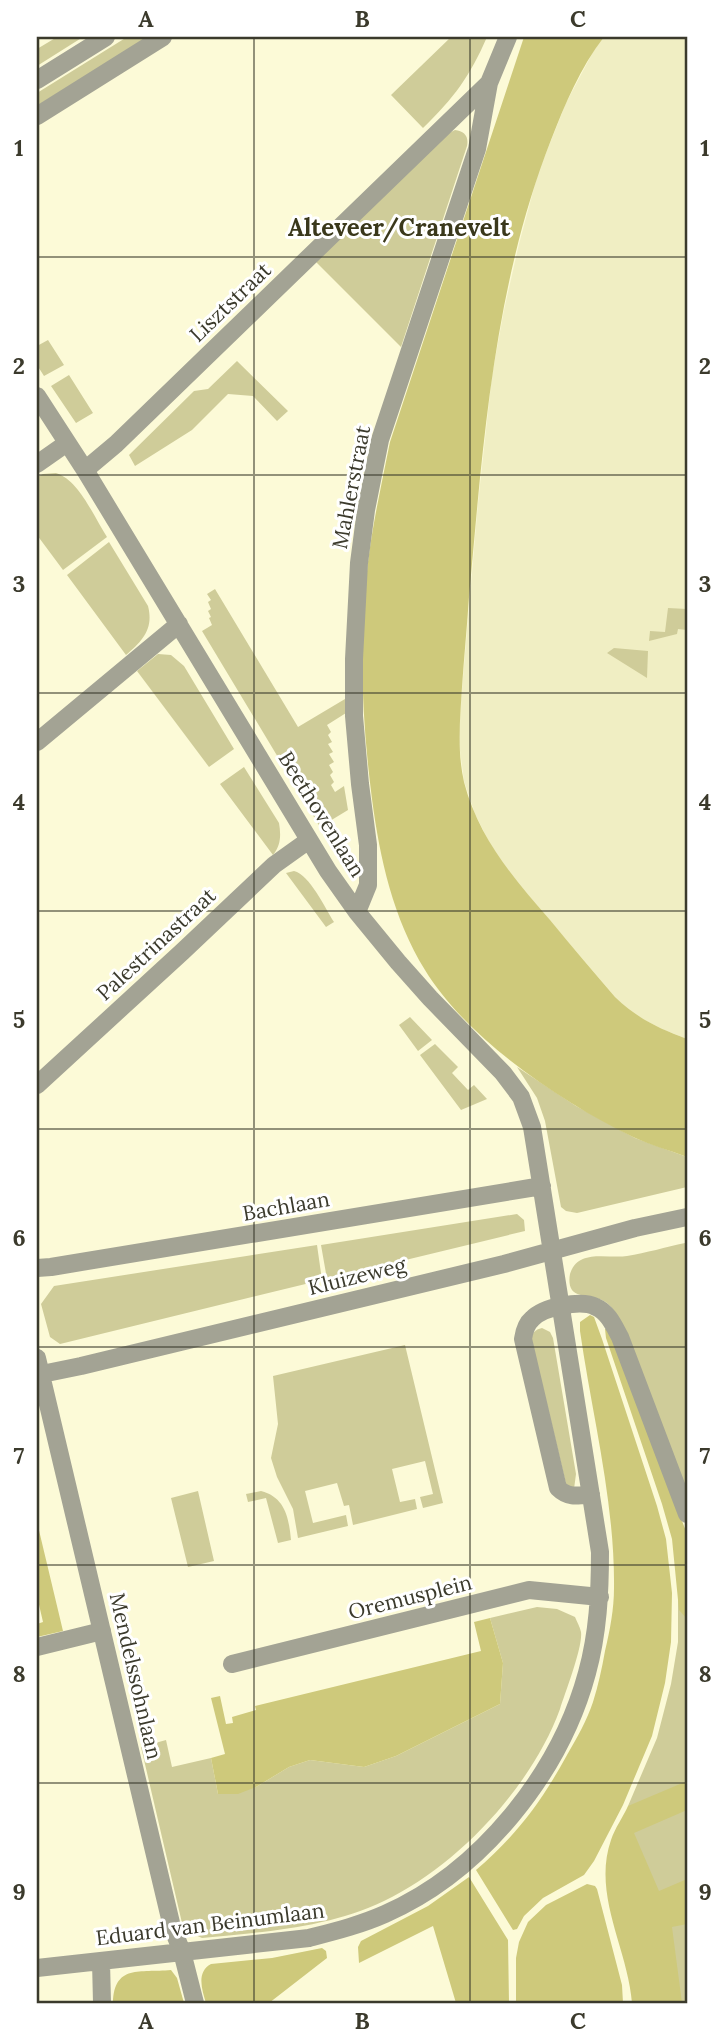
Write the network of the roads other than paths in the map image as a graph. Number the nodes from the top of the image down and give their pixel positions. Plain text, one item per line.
1 (106, 37) edge
2 (163, 37) edge
3 (508, 37) edge
4 (37, 80) edge
5 (489, 83) junction
6 (37, 116) edge
7 (37, 396) edge
8 (67, 443) junction
9 (37, 464) edge
10 (85, 470) junction
11 (179, 624) junction
12 (37, 742) edge
13 (309, 840) junction
14 (357, 912) junction
15 (37, 1085) edge
16 (542, 1186) junction
17 (687, 1217) edge
18 (553, 1250) junction
19 (37, 1268) edge
20 (560, 1306) junction
21 (38, 1369) edge
22 (591, 1494) junction
23 (687, 1514) edge
24 (600, 1597) junction
25 (102, 1632) junction
26 (37, 1647) edge
27 (232, 1664) dead end
28 (182, 1952) junction
29 (101, 1961) junction
30 (37, 1968) edge
31 (102, 2003) edge
32 (195, 2003) edge

1 - 4 street
2 - 6 street
3 - 5 street, Lisztstraat
5 - 10 street, Lisztstraat
5 - 14 street, Mahlerstraat
7 - 8 street, Beethovenlaan
8 - 9 street
8 - 10 street, Beethovenlaan
10 - 11 street, Beethovenlaan
11 - 12 street
11 - 13 street, Beethovenlaan
13 - 14 street, Beethovenlaan
13 - 15 street, Palestrinastraat
14 - 16 street, Beethovenlaan
16 - 18 street, Beethovenlaan
16 - 19 street, Bachlaan
17 - 18 street, Kluizeweg
18 - 20 street, Eduard van Beinumlaan
18 - 21 street, Kluizeweg
20 - 22 street, Eduard van Beinumlaan
20 - 22 street
20 - 23 street
21 - 25 street, Mendelssohnlaan
22 - 24 street, Eduard van Beinumlaan
24 - 27 street, Oremusplein
24 - 28 street, Eduard van Beinumlaan
25 - 26 street
25 - 28 street, Mendelssohnlaan
28 - 29 street, Eduard van Beinumlaan
28 - 32 street, Mendelssohnlaan
29 - 30 street, Eduard van Beinumlaan
29 - 31 street

